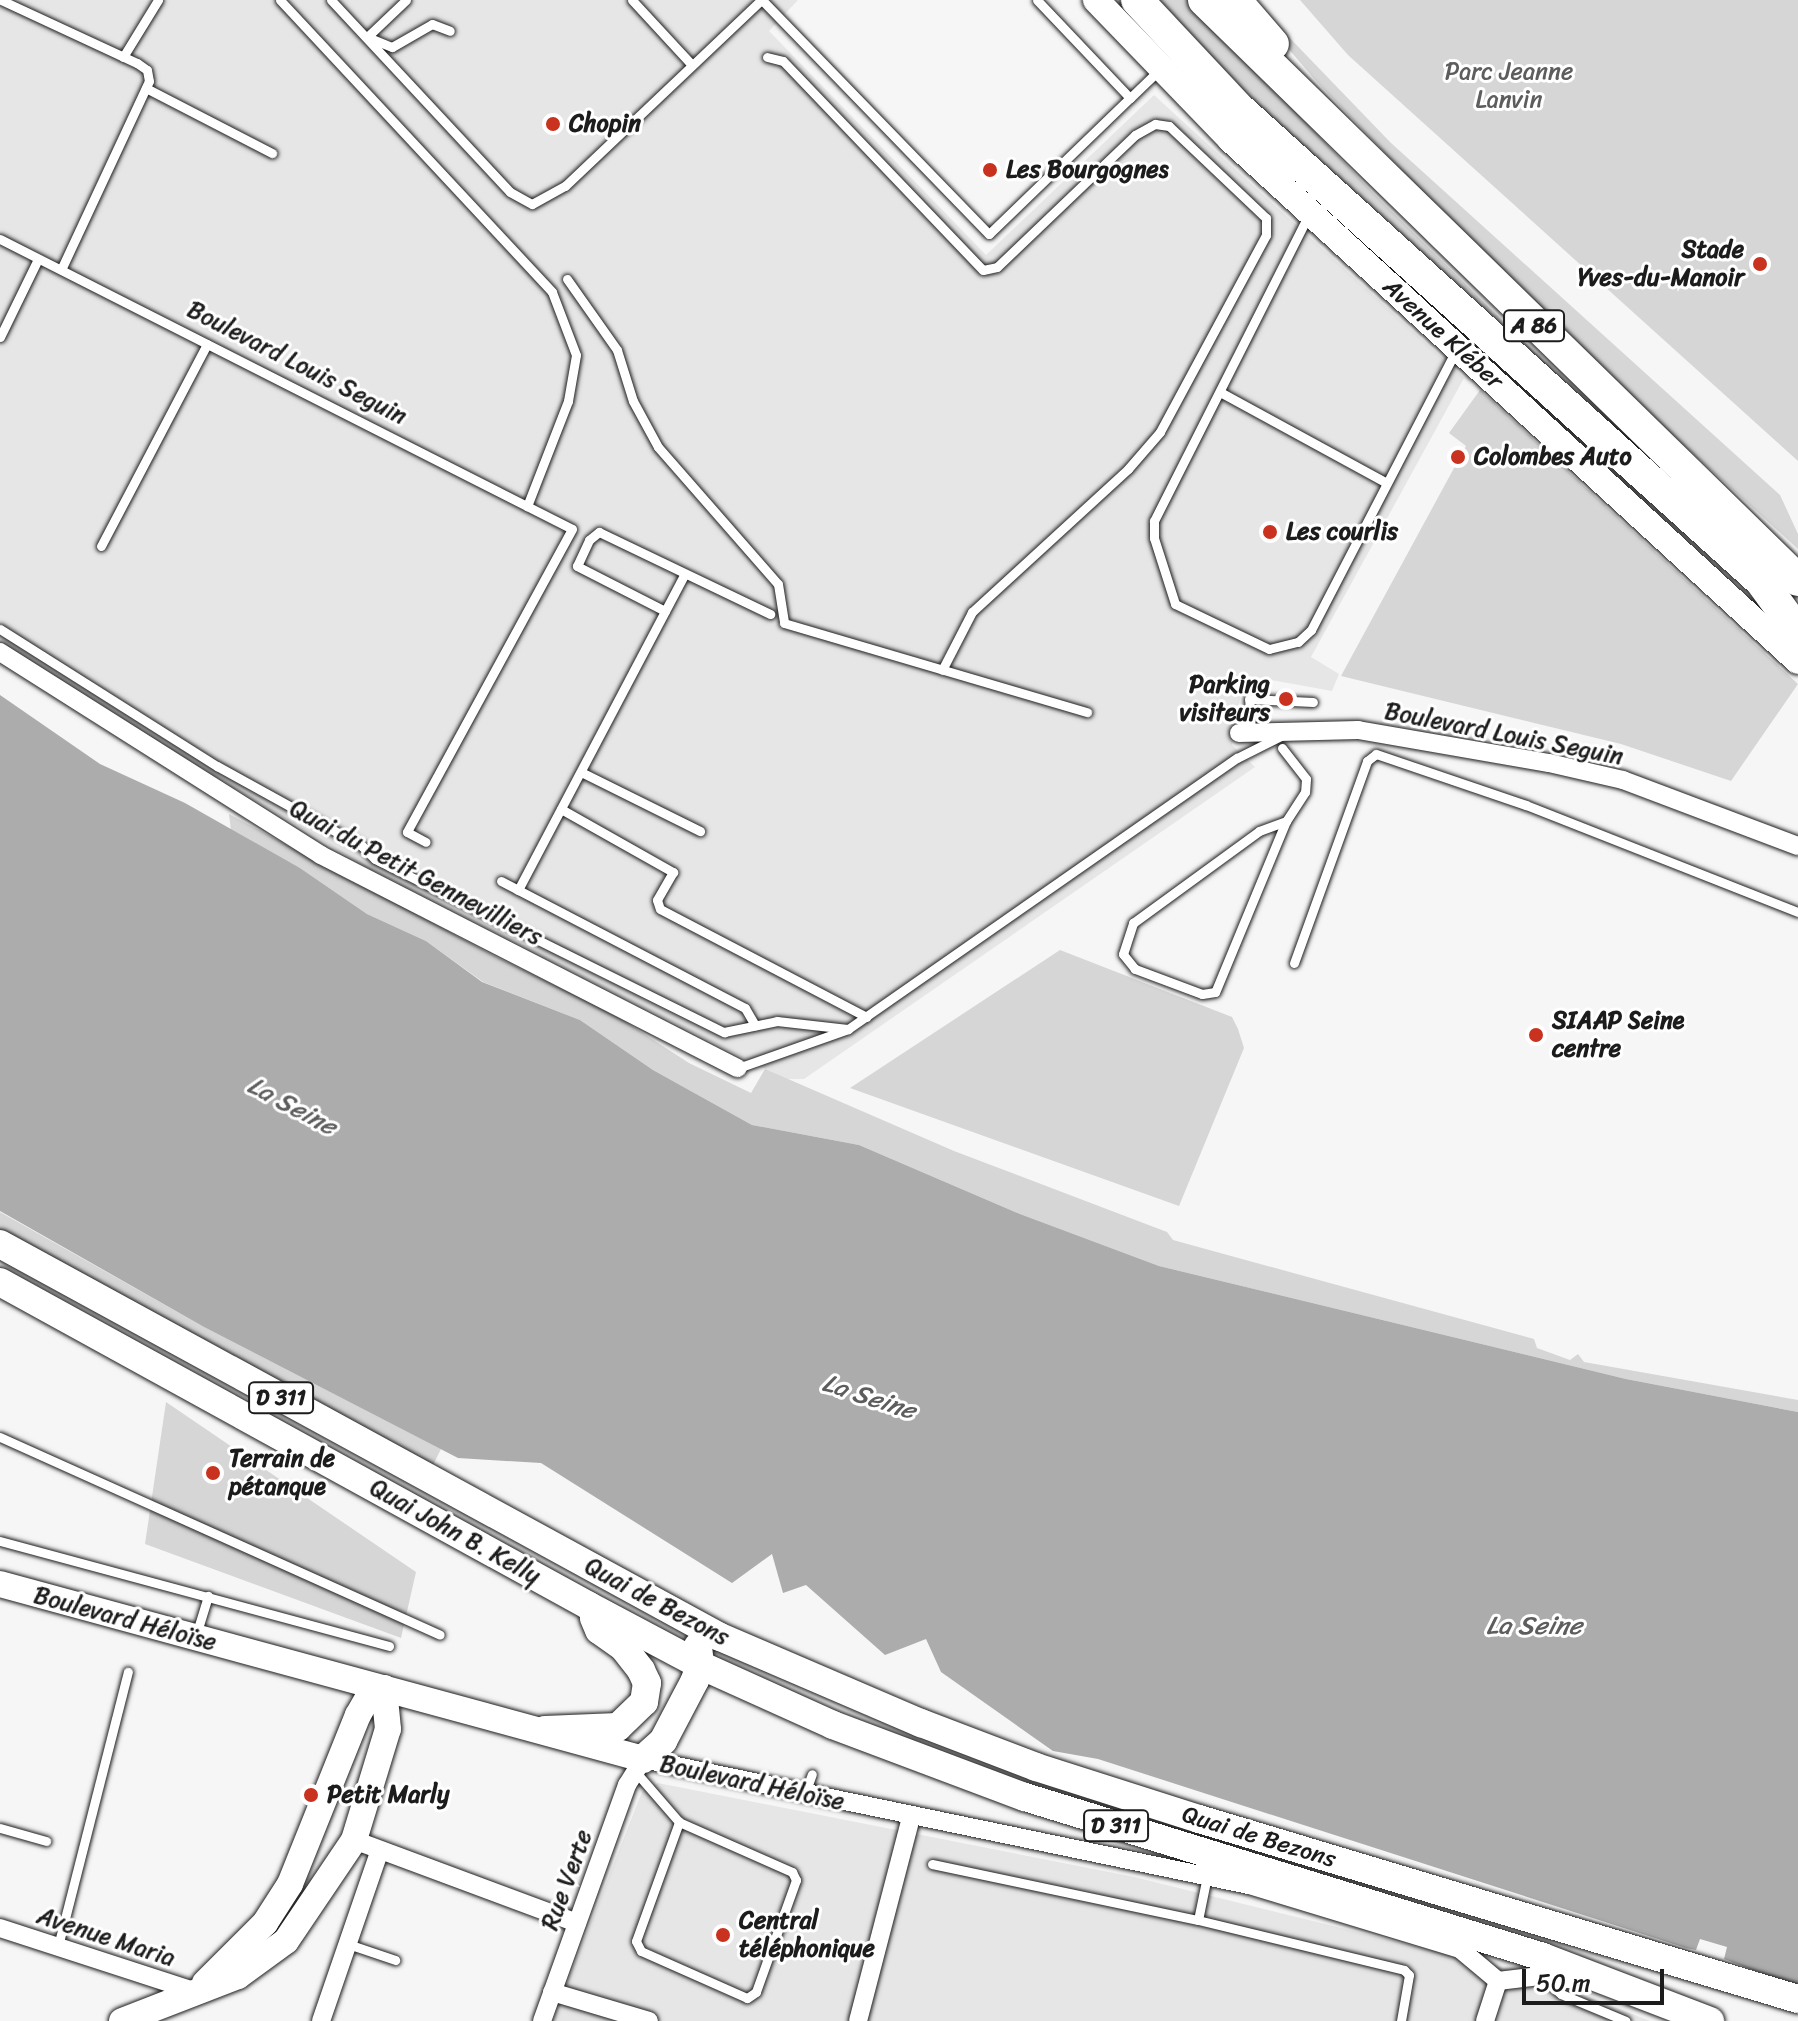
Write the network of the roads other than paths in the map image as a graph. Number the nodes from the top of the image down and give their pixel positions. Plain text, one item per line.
1 (1, 0) edge
2 (158, 0) edge
3 (280, 0) edge
4 (331, 0) edge
5 (406, 0) edge
6 (632, 0) edge
7 (762, 0) edge
8 (1037, 0) edge
9 (1096, 0) edge
10 (1137, 0) edge
11 (1204, 0) edge
12 (1235, 0) edge
13 (450, 31) dead end
14 (367, 37) junction
15 (123, 57) junction
16 (767, 57) dead end
17 (692, 65) junction
18 (1160, 69) junction
19 (1276, 75) junction
20 (146, 88) junction
21 (1130, 98) junction
22 (272, 153) dead end
23 (1310, 213) junction
24 (0, 239) edge
25 (38, 259) junction
26 (61, 270) junction
27 (567, 279) dead end
28 (3, 323) edge
29 (0, 337) edge
30 (207, 344) junction
31 (1457, 347) junction
32 (1220, 392) junction
33 (1387, 483) junction
34 (527, 506) junction
35 (101, 546) dead end
36 (684, 575) junction
37 (1797, 578) edge
38 (1761, 581) junction
39 (1798, 608) edge
40 (665, 611) junction
41 (770, 614) dead end
42 (0, 629) edge
43 (1798, 632) edge
44 (0, 652) edge
45 (1798, 661) edge
46 (942, 670) junction
47 (1313, 702) dead end
48 (1087, 712) dead end
49 (1245, 733) joint
50 (1287, 739) junction
51 (581, 772) junction
52 (561, 809) junction
53 (1286, 821) junction
54 (700, 831) dead end
55 (426, 842) dead end
56 (1798, 846) edge
57 (501, 881) dead end
58 (518, 890) junction
59 (1798, 912) edge
60 (1294, 963) dead end
61 (867, 1017) junction
62 (755, 1025) junction
63 (848, 1029) junction
64 (738, 1068) joint
65 (0, 1244) edge
66 (0, 1282) edge
67 (0, 1437) edge
68 (0, 1541) edge
69 (562, 1552) joint
70 (0, 1584) edge
71 (208, 1596) junction
72 (589, 1606) junction
73 (685, 1618) junction
74 (440, 1635) dead end
75 (195, 1638) junction
76 (389, 1646) dead end
77 (742, 1646) junction
78 (700, 1665) junction
79 (128, 1672) dead end
80 (384, 1688) junction
81 (545, 1730) junction
82 (639, 1764) junction
83 (812, 1774) dead end
84 (336, 1780) junction
85 (804, 1796) junction
86 (911, 1817) junction
87 (679, 1822) junction
88 (0, 1828) edge
89 (354, 1840) junction
90 (46, 1841) dead end
91 (379, 1853) junction
92 (932, 1864) dead end
93 (1207, 1876) junction
94 (1198, 1920) junction
95 (577, 1923) junction
96 (0, 1928) edge
97 (348, 1944) junction
98 (58, 1946) junction
99 (395, 1960) dead end
100 (1540, 1976) junction
101 (1602, 1980) junction
102 (1498, 1981) junction
103 (197, 1992) junction
104 (552, 1992) junction
105 (1798, 1999) edge
106 (616, 2016) edge
107 (122, 2021) edge
108 (321, 2021) edge
109 (542, 2021) edge
110 (649, 2021) edge
111 (858, 2021) edge
112 (1401, 2021) edge
113 (1485, 2021) edge
114 (1626, 2021) edge
115 (1710, 2021) edge

1 - 15 lane
2 - 15 lane
3 - 34 lane
4 - 14 lane
5 - 14 lane
6 - 17 lane
7 - 17 lane
7 - 21 lane
8 - 21 lane
9 - 18 main road, Avenue Kléber
10 - 38 highway, A 86
11 - 19 highway, A 86
12 - 19 highway
13 - 14 lane
14 - 17 lane
15 - 20 lane
16 - 46 lane
18 - 21 lane
18 - 23 main road, Avenue Kléber
19 - 37 highway, A 86
20 - 22 lane
20 - 26 lane
23 - 31 main road, Avenue Kléber
23 - 32 lane
24 - 25 lane, Boulevard Louis Seguin
25 - 26 lane, Boulevard Louis Seguin
25 - 28 lane
26 - 30 lane, Boulevard Louis Seguin
27 - 46 lane
28 - 29 lane
30 - 34 lane, Boulevard Louis Seguin
30 - 35 lane
31 - 33 lane
31 - 45 main road, Avenue Kléber
32 - 33 lane
32 - 33 lane
34 - 55 lane, Boulevard Louis Seguin
36 - 40 lane
36 - 40 lane
36 - 41 lane
38 - 39 highway, A 86
38 - 43 highway
40 - 51 lane
42 - 62 lane
44 - 64 street, Quai du Petit Gennevilliers
46 - 48 lane
47 - 49 lane
49 - 50 street, Boulevard Louis Seguin
50 - 53 lane
50 - 56 street, Boulevard Louis Seguin
50 - 61 lane
51 - 52 lane
51 - 54 lane
52 - 58 lane
52 - 61 lane
53 - 53 lane
57 - 58 lane
58 - 62 lane
59 - 60 lane
61 - 63 lane
62 - 63 lane
63 - 64 lane
65 - 69 main road, Quai John B. Kelly / D 311
66 - 72 main road, Quai John B. Kelly / D 311
67 - 74 lane
68 - 71 lane
69 - 73 main road, Quai de Bezons / D 311
70 - 75 main road, Boulevard Héloïse
71 - 75 lane
71 - 76 lane
72 - 78 main road, Quai John B. Kelly / D 311
72 - 81 main road
73 - 77 main road, Quai de Bezons / D 311
73 - 78 main road
75 - 80 main road, Boulevard Héloïse
77 - 78 main road
77 - 105 main road, Quai de Bezons / D 311
78 - 82 main road
78 - 101 main road, Quai de Bezons / D 311
79 - 98 lane
80 - 81 main road, Boulevard Héloïse
80 - 84 main road
80 - 89 main road
81 - 82 main road, Boulevard Héloïse
82 - 85 street, Boulevard Héloïse
82 - 87 lane
82 - 95 street, Rue Verte
83 - 85 lane
84 - 89 main road
84 - 103 main road
85 - 86 street, Boulevard Héloïse
86 - 93 street, Boulevard Héloïse
86 - 111 street
87 - 87 lane
88 - 90 lane
89 - 91 street
89 - 103 main road
91 - 95 street
91 - 97 street
92 - 94 lane
93 - 94 lane
93 - 102 street, Boulevard Héloïse
94 - 112 lane
95 - 104 street, Rue Verte
96 - 98 street, Avenue Maria
97 - 99 lane
97 - 108 street
98 - 103 street, Avenue Maria
100 - 101 street
100 - 102 street
100 - 114 lane
101 - 115 main road, Quai de Bezons / D 311
102 - 113 street
103 - 107 main road
104 - 106 street
104 - 109 street, Rue Verte
106 - 110 street

